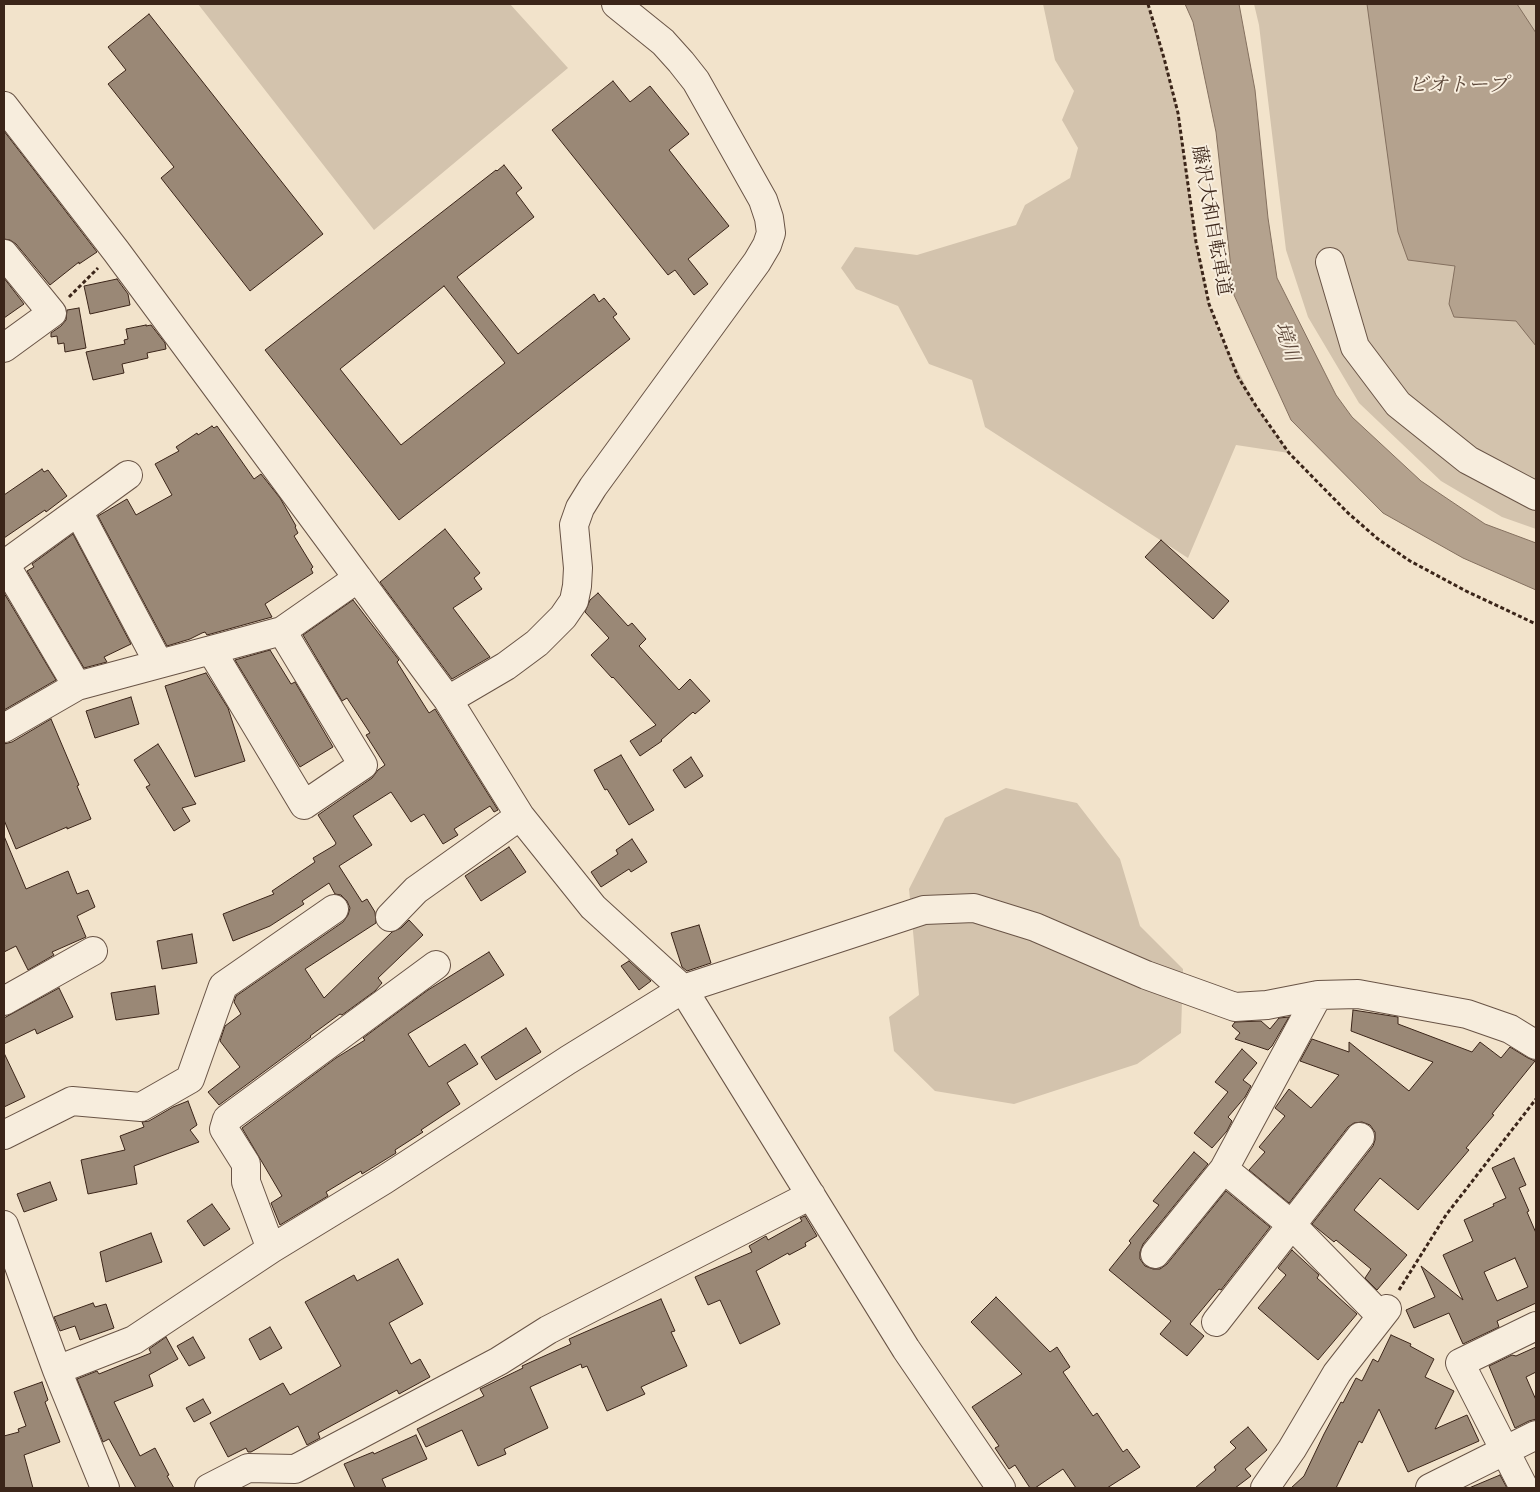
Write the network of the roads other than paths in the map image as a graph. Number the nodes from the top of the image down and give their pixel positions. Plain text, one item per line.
1 (616, 4) edge
2 (4, 106) edge
3 (4, 254) edge
4 (1330, 262) dead end
5 (4, 348) edge
6 (128, 475) dead end
7 (1536, 496) edge
8 (78, 511) junction
9 (5, 564) edge
10 (358, 578) junction
11 (282, 631) junction
12 (211, 650) junction
13 (159, 664) junction
14 (77, 686) junction
15 (448, 700) junction
16 (4, 728) edge
17 (520, 816) junction
18 (334, 909) dead end
19 (390, 917) dead end
20 (93, 951) dead end
21 (436, 965) dead end
22 (683, 989) junction
23 (1318, 995) junction
24 (4, 1001) edge
25 (1536, 1045) edge
26 (4, 1135) edge
27 (1360, 1138) dead end
28 (1224, 1169) junction
29 (811, 1195) junction
30 (4, 1225) edge
31 (1293, 1226) junction
32 (271, 1249) junction
33 (1155, 1254) dead end
34 (1216, 1322) dead end
35 (1536, 1326) edge
36 (58, 1370) junction
37 (1536, 1435) edge
38 (1506, 1451) junction
39 (95, 1486) edge
40 (209, 1488) edge
41 (1001, 1488) edge
42 (1265, 1488) edge
43 (1430, 1488) edge
44 (1524, 1488) edge

1 - 15 street
2 - 10 street
3 - 5 street
4 - 7 street
6 - 8 street
8 - 9 street
8 - 13 street
9 - 14 street
10 - 11 street
10 - 15 street
11 - 12 street
11 - 12 street
12 - 13 street
13 - 14 street
14 - 16 street
15 - 17 street
17 - 19 street
17 - 22 street
18 - 26 street
20 - 24 street
21 - 32 street
22 - 23 street
22 - 29 street
22 - 32 street
23 - 25 street
23 - 28 street
27 - 31 street
28 - 31 street
28 - 33 street
29 - 40 street
29 - 41 street
30 - 36 street
31 - 34 street
31 - 42 street
32 - 36 street
35 - 38 street
36 - 39 street
37 - 38 street
38 - 43 street
38 - 44 street

